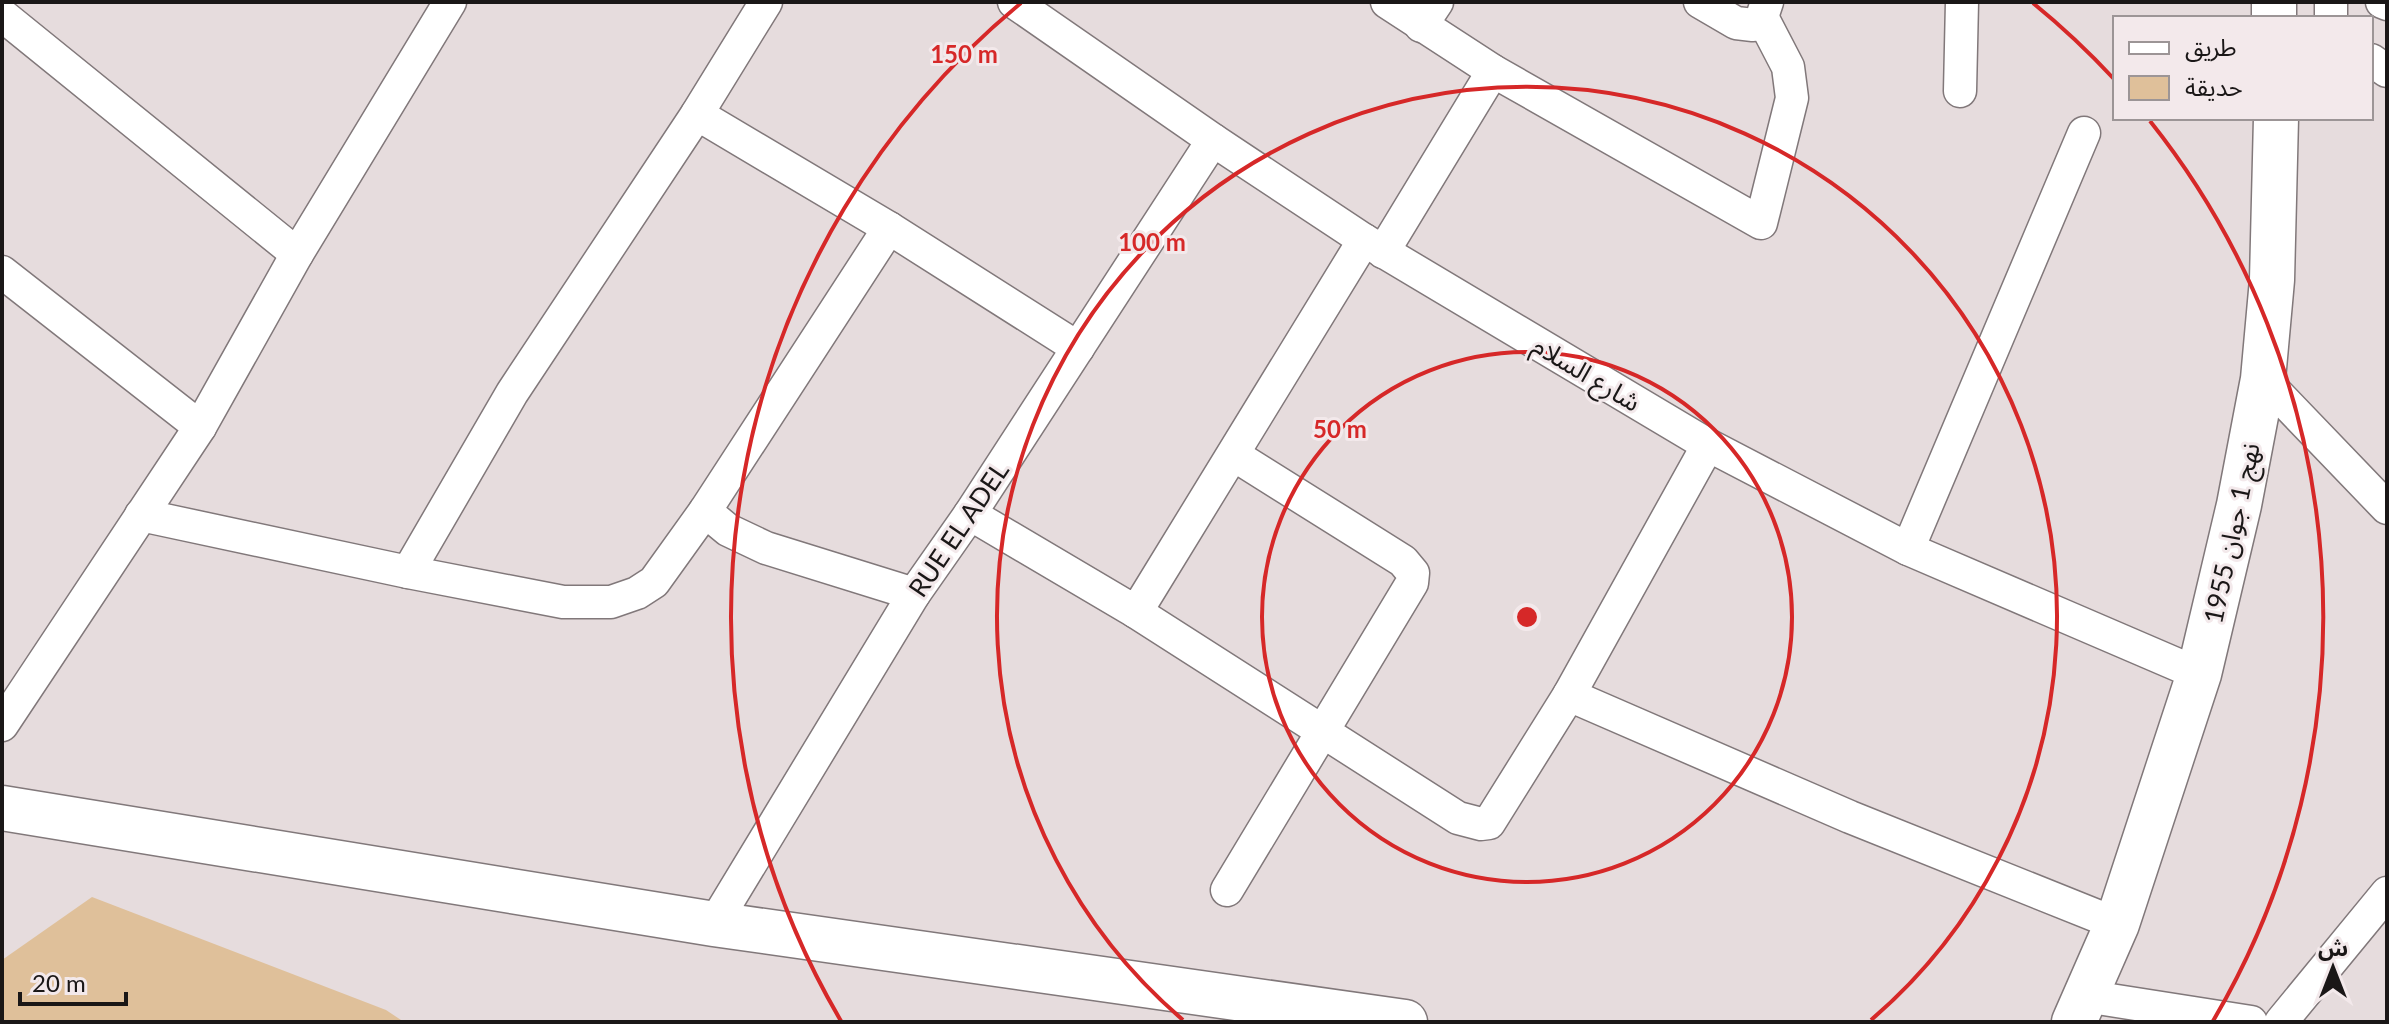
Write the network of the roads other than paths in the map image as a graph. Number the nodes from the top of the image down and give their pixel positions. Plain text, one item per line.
1 (766, 2) edge
2 (1014, 2) edge
3 (1387, 2) edge
4 (1700, 2) edge
5 (1962, 2) edge
6 (441, 6) edge
7 (1765, 10) edge
8 (1429, 14) edge
9 (2, 15) edge
10 (1493, 71) junction
11 (1960, 91) dead end
12 (697, 114) junction
13 (2276, 120) edge
14 (2084, 133) dead end
15 (1213, 140) junction
16 (889, 228) junction
17 (1374, 246) junction
18 (297, 254) junction
19 (2, 272) edge
20 (1078, 348) junction
21 (2263, 379) junction
22 (200, 427) junction
23 (1708, 445) junction
24 (1234, 455) junction
25 (2387, 508) edge
26 (705, 511) junction
27 (970, 514) junction
28 (141, 515) junction
29 (1908, 549) junction
30 (408, 572) junction
31 (914, 594) junction
32 (1136, 612) junction
33 (2199, 674) junction
34 (1569, 695) junction
35 (2, 725) edge
36 (1323, 733) junction
37 (2, 808) edge
38 (1227, 890) dead end
39 (2387, 893) edge
40 (714, 924) junction
41 (2115, 930) junction
42 (2093, 1014) edge
43 (1377, 1020) edge
44 (2251, 1022) edge
45 (2281, 1022) edge

1 - 12 street
2 - 15 street, شارع السلام
3 - 8 street
4 - 7 street
5 - 11 street
6 - 18 street
7 - 10 street
8 - 10 street
9 - 18 street
10 - 17 street
12 - 16 street
12 - 30 street
13 - 21 main road, نهج 1 جوان 1955
14 - 29 street
15 - 17 street, شارع السلام
15 - 20 street, RUE EL ADEL
16 - 20 street
16 - 26 street
17 - 23 street, شارع السلام
17 - 24 street
18 - 22 street
19 - 22 street
20 - 27 street, RUE EL ADEL
21 - 25 street
21 - 33 main road, نهج 1 جوان 1955
22 - 28 street
23 - 29 street, شارع السلام
23 - 34 street
24 - 32 street
24 - 36 street
26 - 30 street
26 - 31 street
27 - 31 street, RUE EL ADEL
27 - 32 street
28 - 30 street
28 - 35 street
29 - 33 street, شارع السلام
31 - 40 street, RUE EL ADEL
32 - 36 street
33 - 41 main road, نهج 1 جوان 1955
34 - 36 street
34 - 41 street
36 - 38 street
37 - 40 main road
39 - 45 street
40 - 43 main road
41 - 42 main road, نهج 1 جوان 1955
42 - 44 street

